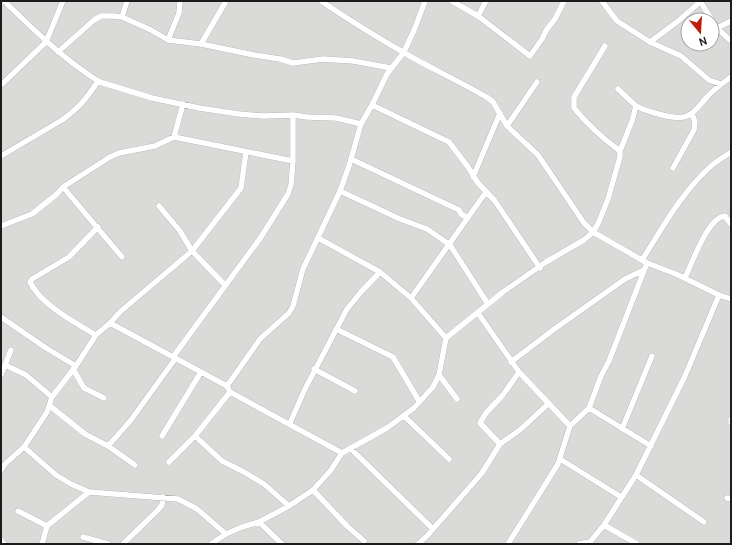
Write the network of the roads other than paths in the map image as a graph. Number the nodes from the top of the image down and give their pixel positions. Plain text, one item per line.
1 (4, 1) edge
2 (63, 1) edge
3 (127, 1) edge
4 (180, 1) edge
5 (226, 1) edge
6 (322, 1) edge
7 (425, 1) edge
8 (452, 1) edge
9 (486, 1) edge
10 (564, 1) edge
11 (604, 1) edge
12 (700, 2) edge
13 (707, 12) edge
14 (478, 16) junction
15 (122, 17) junction
16 (731, 21) edge
17 (720, 26) edge
18 (720, 31) edge
19 (168, 40) junction
20 (731, 41) edge
21 (46, 42) junction
22 (650, 42) junction
23 (202, 44) junction
24 (606, 46) dead end
25 (58, 52) junction
26 (404, 52) junction
27 (391, 68) junction
28 (731, 77) edge
29 (98, 81) junction
30 (537, 82) dead end
31 (721, 84) junction
32 (1, 85) edge
33 (618, 89) dead end
34 (183, 104) junction
35 (372, 105) junction
36 (636, 106) junction
37 (500, 113) junction
38 (692, 114) junction
39 (293, 115) junction
40 (360, 124) junction
41 (507, 126) junction
42 (174, 137) junction
43 (620, 151) junction
44 (246, 152) junction
45 (731, 152) edge
46 (1, 156) edge
47 (351, 158) junction
48 (293, 161) junction
49 (673, 168) dead end
50 (474, 177) junction
51 (63, 187) junction
52 (340, 191) junction
53 (486, 192) junction
54 (158, 206) dead end
55 (468, 218) junction
56 (731, 224) edge
57 (1, 226) edge
58 (98, 227) junction
59 (593, 232) junction
60 (318, 238) junction
61 (450, 245) junction
62 (192, 251) junction
63 (122, 257) dead end
64 (644, 261) junction
65 (540, 268) junction
66 (644, 270) junction
67 (380, 272) junction
68 (685, 278) junction
69 (225, 285) junction
70 (719, 295) junction
71 (411, 298) junction
72 (731, 299) edge
73 (488, 304) junction
74 (478, 313) junction
75 (1, 317) edge
76 (110, 324) junction
77 (336, 329) junction
78 (96, 335) junction
79 (446, 338) junction
80 (11, 350) dead end
81 (652, 356) dead end
82 (174, 358) junction
83 (511, 362) junction
84 (5, 365) junction
85 (74, 368) junction
86 (314, 369) junction
87 (201, 372) junction
88 (519, 372) junction
89 (1, 375) edge
90 (438, 375) junction
91 (227, 386) junction
92 (355, 391) dead end
93 (230, 392) junction
94 (52, 397) junction
95 (104, 398) dead end
96 (457, 398) dead end
97 (419, 401) junction
98 (548, 404) junction
99 (50, 406) junction
100 (588, 408) junction
101 (404, 416) junction
102 (731, 419) edge
103 (290, 423) junction
104 (731, 423) edge
105 (570, 426) junction
106 (622, 429) junction
107 (162, 436) dead end
108 (195, 436) junction
109 (500, 444) junction
110 (108, 446) junction
111 (651, 446) junction
112 (24, 447) junction
113 (352, 449) junction
114 (342, 453) junction
115 (560, 459) junction
116 (449, 460) dead end
117 (169, 462) dead end
118 (135, 465) dead end
119 (1, 470) edge
120 (636, 475) junction
121 (313, 490) junction
122 (89, 492) junction
123 (163, 497) junction
124 (621, 498) junction
125 (289, 506) junction
126 (18, 511) dead end
127 (259, 522) junction
128 (704, 522) dead end
129 (604, 525) junction
130 (47, 526) junction
131 (433, 529) junction
132 (226, 534) junction
133 (82, 536) dead end
134 (1, 540) edge
135 (364, 541) dead end
136 (592, 543) edge
137 (4, 544) edge
138 (42, 544) edge
139 (108, 544) edge
140 (123, 544) edge
141 (211, 544) edge
142 (282, 544) edge
143 (418, 544) edge
144 (508, 544) edge
145 (579, 544) edge
146 (637, 544) edge

1 - 21 street
2 - 21 street
3 - 15 street
4 - 19 street
5 - 23 street
6 - 26 street
7 - 26 street
8 - 14 street
9 - 14 street
10 - 14 street
11 - 22 street
12 - 13 street
12 - 22 street
15 - 19 street
15 - 25 street
16 - 17 street
18 - 20 street
19 - 23 street
21 - 25 street
21 - 32 street
22 - 31 street
23 - 27 street
24 - 43 street
25 - 29 street
26 - 27 street
26 - 37 street
27 - 35 street
28 - 31 street
29 - 34 street
29 - 46 street
30 - 41 street
31 - 38 street
33 - 36 street
34 - 39 street
34 - 42 street
35 - 40 street
35 - 50 street
36 - 38 street
36 - 43 street
37 - 41 street
37 - 50 street
38 - 49 street
39 - 40 street
39 - 48 street
40 - 47 street
41 - 59 street
42 - 44 street
42 - 51 street
43 - 59 street
44 - 48 street
44 - 62 street
45 - 64 street
47 - 52 street
47 - 55 street
48 - 69 street
50 - 53 street
51 - 57 street
51 - 58 street
52 - 60 street
52 - 61 street
53 - 55 street
53 - 65 street
54 - 62 street
55 - 61 street
56 - 68 street
58 - 63 street
58 - 78 street
59 - 64 street
59 - 65 street
60 - 67 street
60 - 91 street
61 - 71 street
61 - 73 street
62 - 69 street
62 - 76 street
64 - 66 street
64 - 68 street
65 - 73 street
66 - 83 street
66 - 100 street
67 - 71 street
67 - 77 street
68 - 70 street
69 - 82 street
70 - 72 street
70 - 111 street
71 - 79 street
73 - 74 street
74 - 79 street
74 - 83 street
75 - 85 street
76 - 78 street
76 - 82 street
77 - 86 street
77 - 97 street
78 - 85 street
79 - 90 street
80 - 84 street
81 - 106 street
82 - 87 street
82 - 110 street
83 - 88 street
84 - 89 street
84 - 94 street
85 - 94 street
85 - 95 street
86 - 92 street
86 - 103 street
87 - 91 street
87 - 107 street
88 - 98 street
88 - 109 street
90 - 96 street
90 - 97 street
91 - 93 street
93 - 103 street
93 - 108 street
94 - 99 street
97 - 101 street
98 - 105 street
98 - 109 street
99 - 110 street
99 - 112 street
100 - 105 street
100 - 106 street
101 - 113 street
101 - 116 street
102 - 104 street
103 - 114 street
105 - 115 street
106 - 111 street
108 - 117 street
108 - 125 street
109 - 131 street
110 - 118 street
111 - 120 street
112 - 119 street
112 - 122 street
113 - 114 street
113 - 131 street
114 - 121 street
115 - 124 street
115 - 144 street
120 - 124 street
120 - 128 street
121 - 125 street
121 - 135 street
122 - 123 street
122 - 130 street
123 - 132 street
123 - 140 street
124 - 129 street
125 - 127 street
126 - 130 street
127 - 132 street
127 - 142 street
129 - 136 street
129 - 146 street
130 - 138 street
131 - 143 street
132 - 141 street
133 - 139 street
134 - 137 street
136 - 145 street

